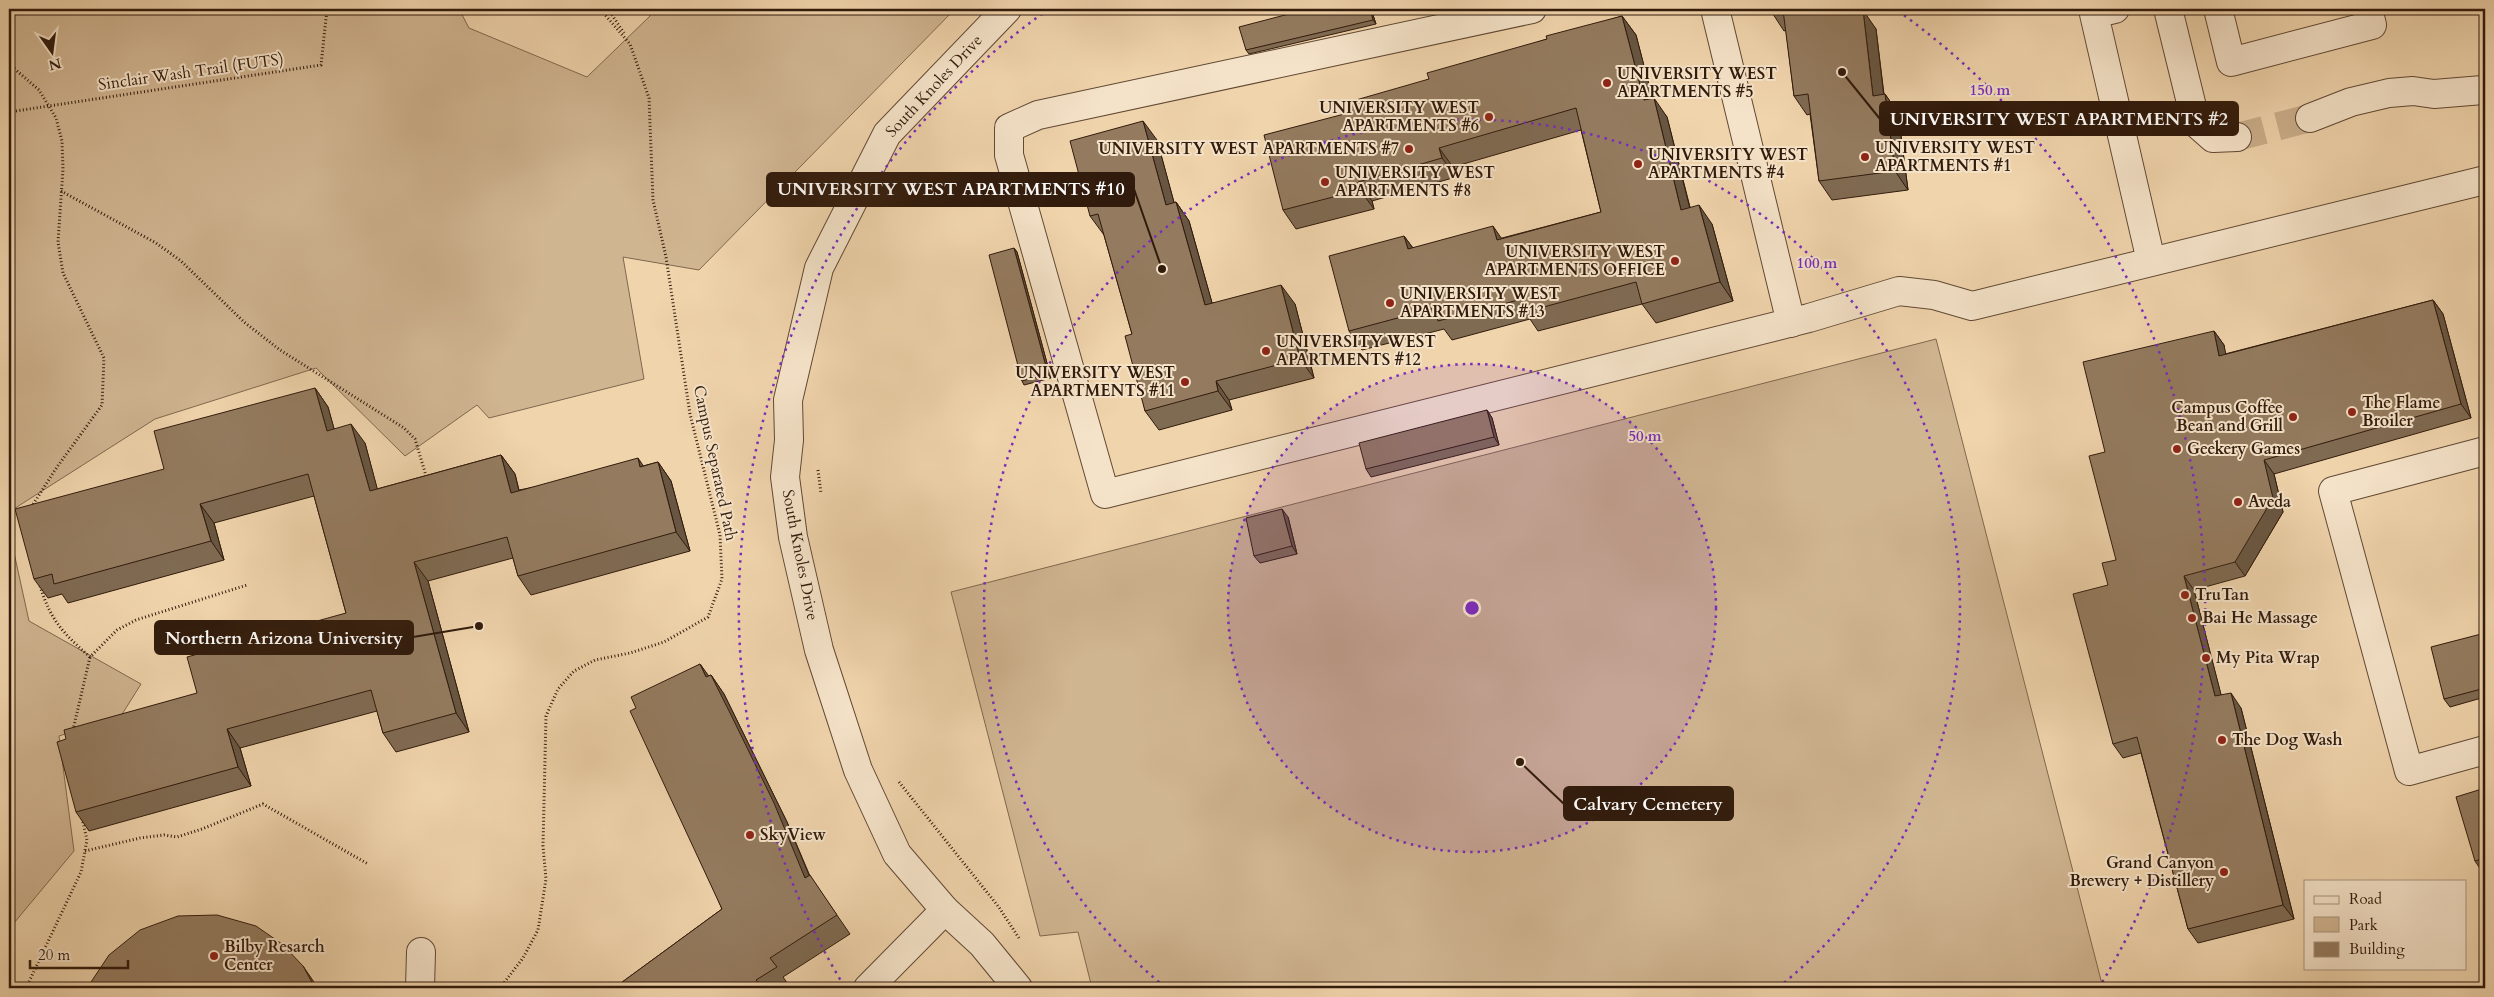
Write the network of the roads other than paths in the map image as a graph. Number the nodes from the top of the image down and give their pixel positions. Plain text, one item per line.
1 (1007, 9) edge
2 (1532, 9) edge
3 (1715, 9) edge
4 (2168, 9) edge
5 (2218, 9) edge
6 (2368, 9) edge
7 (2101, 11) edge
8 (2483, 90) dead end
9 (2310, 118) tunnel mouth
10 (2237, 137) tunnel mouth
11 (2485, 180) edge
12 (2151, 262) junction
13 (1791, 323) junction
14 (2485, 451) edge
15 (2485, 750) edge
16 (945, 910) junction
17 (421, 952) dead end
18 (420, 988) edge
19 (868, 988) edge
20 (1018, 988) edge

1 - 16 street, South Knoles Drive
2 - 13 street
3 - 13 street
4 - 10 street
5 - 6 street
7 - 12 street
8 - 9 street
11 - 12 street
12 - 13 street
14 - 15 street
16 - 19 street
16 - 20 street, South Knoles Drive
17 - 18 street

